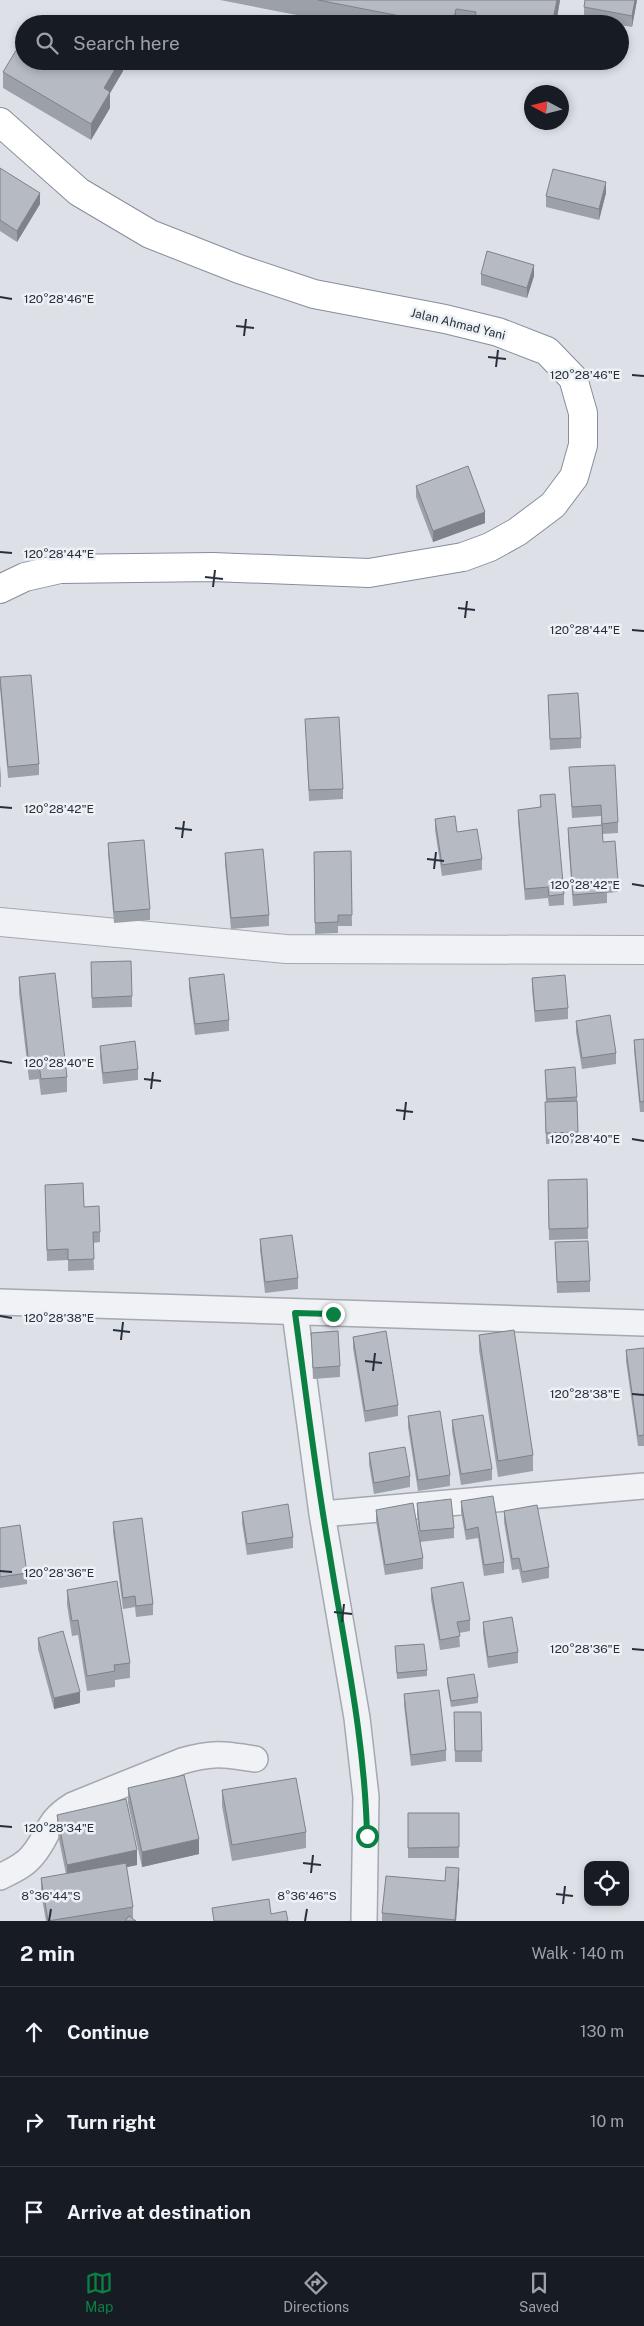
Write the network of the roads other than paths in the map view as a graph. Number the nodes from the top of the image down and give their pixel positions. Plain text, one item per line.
1 (0, 122) edge
2 (0, 588) edge
3 (0, 922) edge
4 (644, 950) edge
5 (0, 1302) edge
6 (295, 1313) junction
7 (644, 1323) edge
8 (644, 1486) edge
9 (322, 1514) junction
10 (255, 1758) dead end
11 (0, 1877) edge
12 (364, 1921) edge

1 - 2 highway, Jalan Ahmad Yani
3 - 4 street
5 - 6 street
6 - 7 street
6 - 9 street
8 - 9 street
9 - 12 street
10 - 11 street

